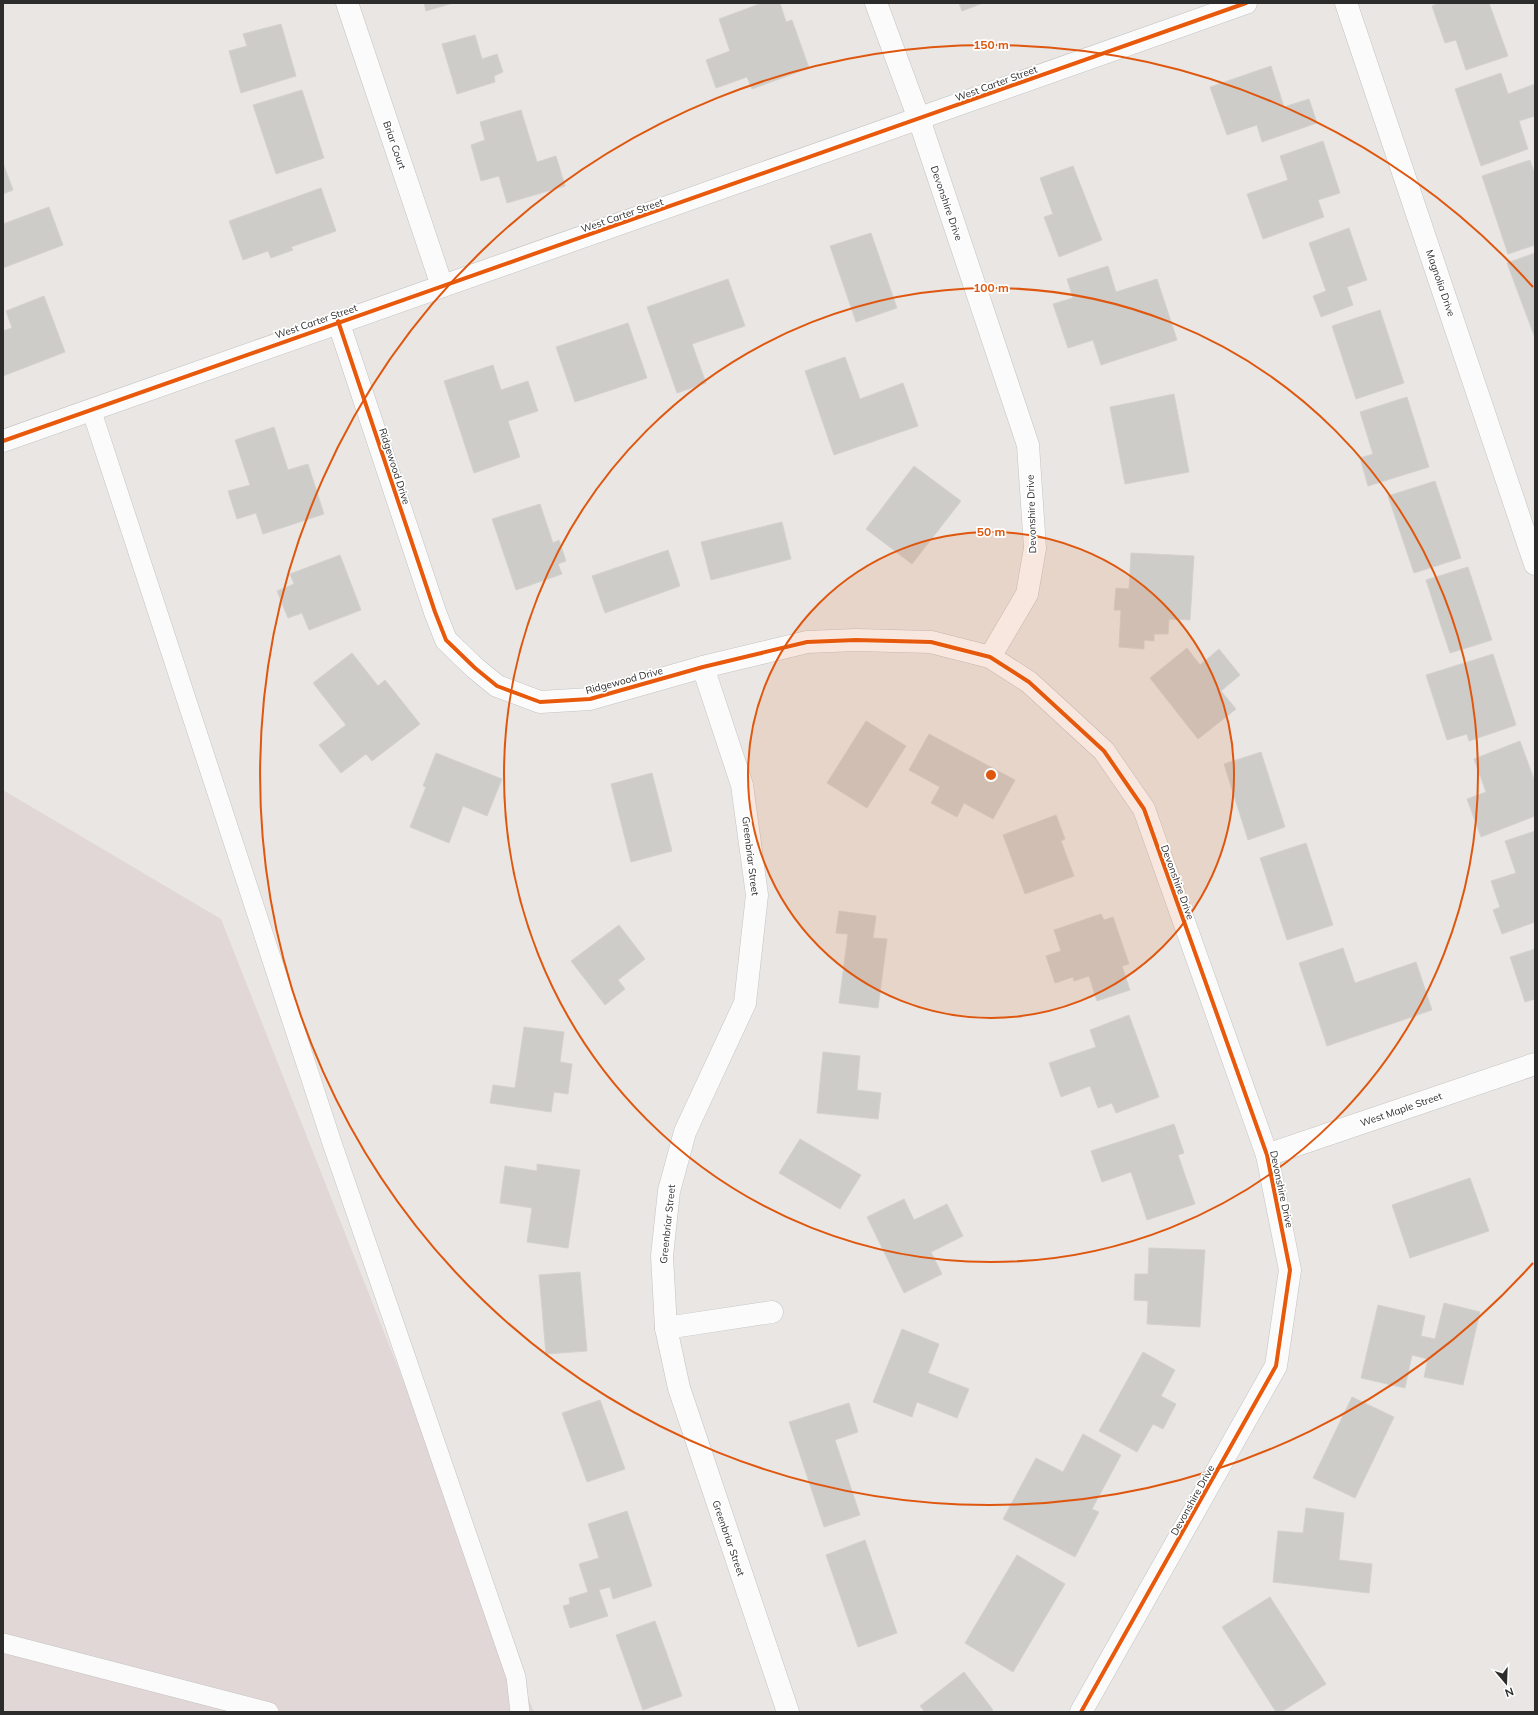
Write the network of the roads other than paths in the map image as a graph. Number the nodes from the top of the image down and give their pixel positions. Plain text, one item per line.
1 (347, 3) edge
2 (876, 3) edge
3 (1246, 3) edge
4 (1346, 3) edge
5 (919, 119) junction
6 (442, 286) junction
7 (338, 322) junction
8 (91, 409) junction
9 (3, 441) edge
10 (1535, 564) edge
11 (990, 657) junction
12 (703, 667) junction
13 (1535, 1064) edge
14 (1267, 1155) junction
15 (772, 1312) dead end
16 (666, 1328) junction
17 (3, 1643) edge
18 (269, 1712) edge
19 (520, 1712) edge
20 (788, 1712) edge
21 (1081, 1712) edge

1 - 6 street, Briar Court
2 - 5 street, Devonshire Drive
3 - 5 street, West Carter Street
4 - 10 street, Magnolia Drive
5 - 6 street, West Carter Street
5 - 11 street, Devonshire Drive
6 - 7 street, West Carter Street
7 - 8 street, West Carter Street
7 - 12 street, Ridgewood Drive
8 - 9 street, West Carter Street
8 - 19 lane
11 - 12 street, Ridgewood Drive
11 - 14 street, Devonshire Drive
12 - 16 street, Greenbriar Street
13 - 14 street, West Maple Street
14 - 21 street, Devonshire Drive
15 - 16 street
16 - 20 street, Greenbriar Street
17 - 18 lane

